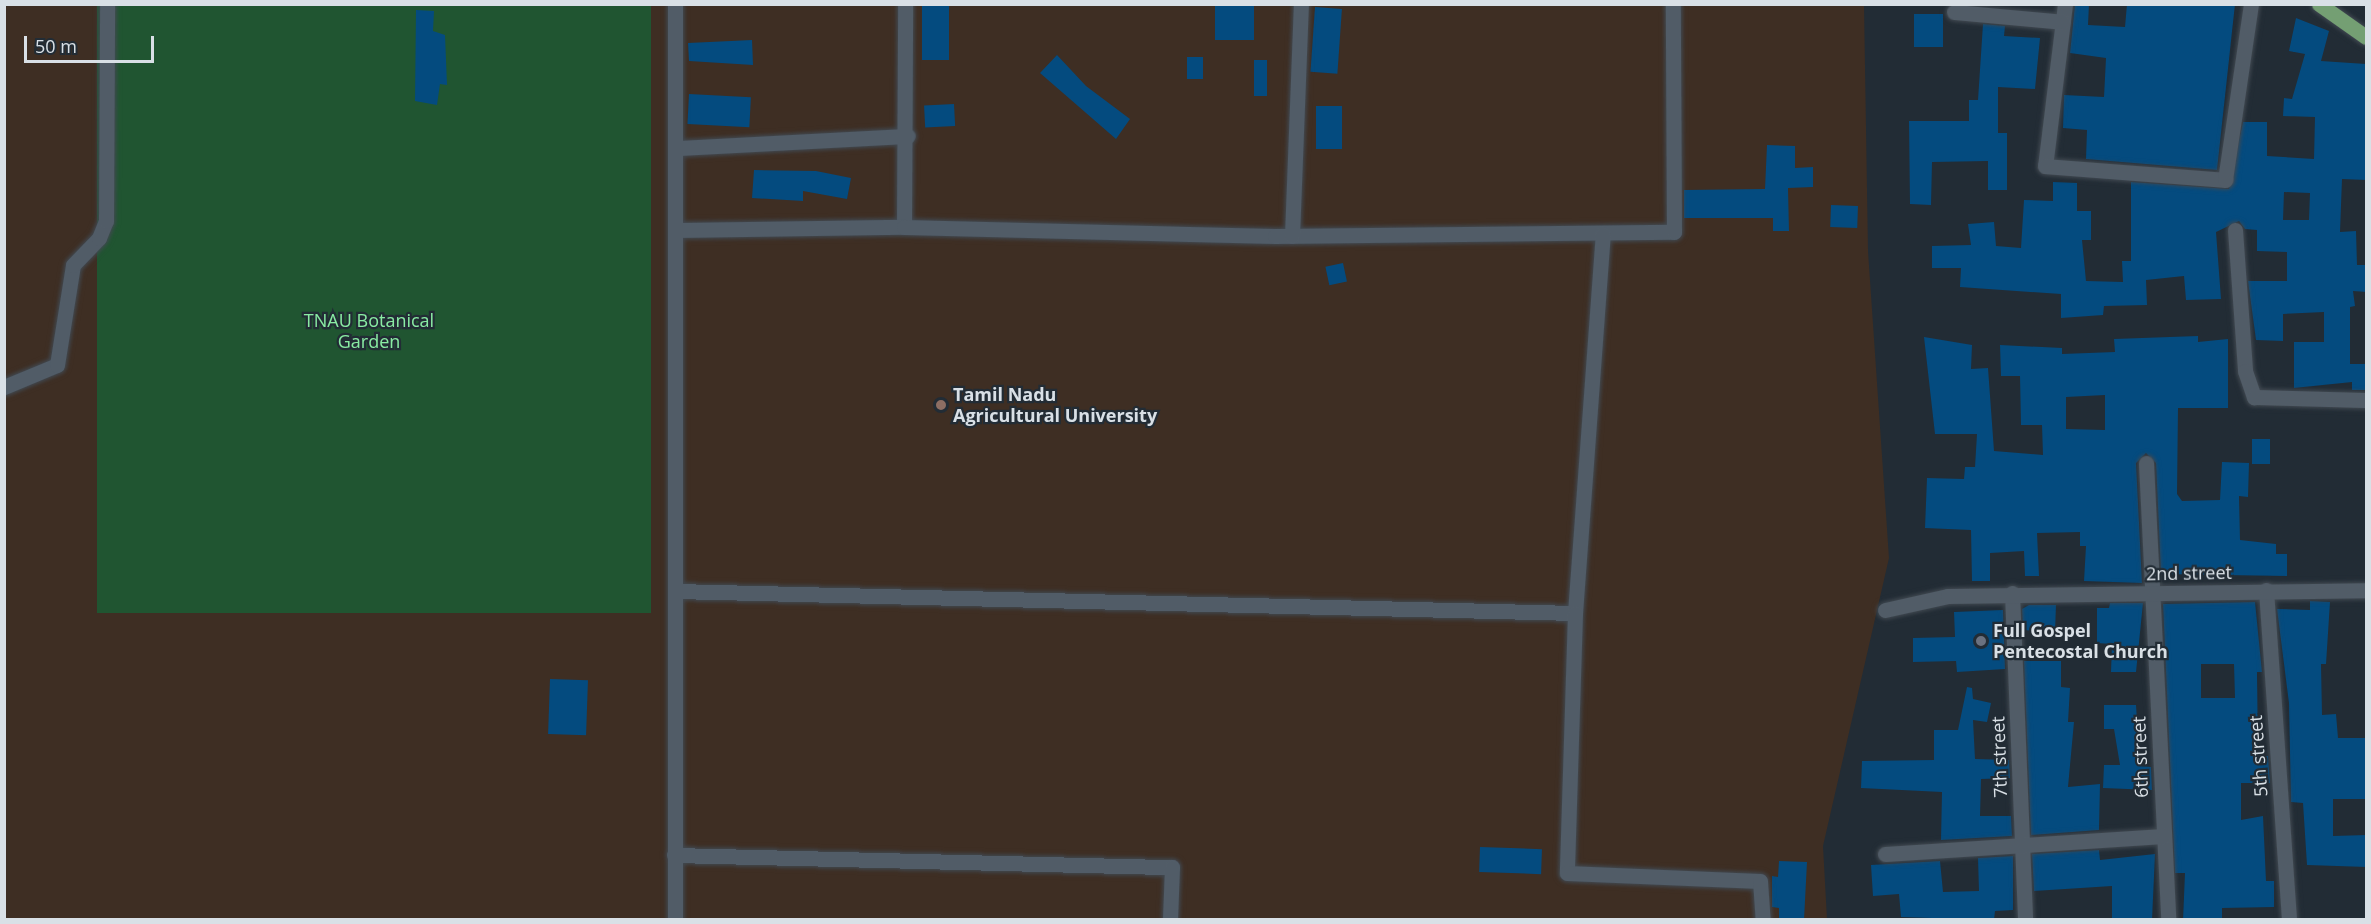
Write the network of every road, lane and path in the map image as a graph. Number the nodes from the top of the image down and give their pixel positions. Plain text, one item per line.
1 (107, 4) edge
2 (675, 4) edge
3 (905, 4) edge
4 (1301, 4) edge
5 (1673, 4) edge
6 (2065, 4) edge
7 (2251, 4) edge
8 (2319, 4) edge
9 (1954, 12) dead end
10 (2063, 22) junction
11 (2367, 37) edge
12 (908, 136) junction
13 (677, 148) junction
14 (904, 227) junction
15 (677, 230) junction
16 (2235, 230) dead end
17 (1603, 234) junction
18 (1292, 236) junction
19 (4, 387) edge
20 (2367, 400) edge
21 (2146, 463) dead end
22 (2266, 590) junction
23 (2367, 590) edge
24 (675, 591) junction
25 (2012, 593) junction
26 (2153, 593) junction
27 (1885, 610) dead end
28 (1575, 613) junction
29 (2163, 836) junction
30 (2021, 845) junction
31 (1885, 854) dead end
32 (674, 855) junction
33 (675, 920) edge
34 (1170, 920) edge
35 (1764, 920) edge
36 (2025, 920) edge
37 (2168, 920) edge
38 (2289, 920) edge

1 - 19 street
2 - 13 street
3 - 12 street
4 - 18 street
5 - 17 street
6 - 10 street
7 - 10 street
8 - 11 main road
9 - 10 street
12 - 13 street
12 - 14 street
13 - 15 street
14 - 15 street
14 - 18 street
15 - 24 street
16 - 20 street
17 - 18 street
17 - 28 street
21 - 26 street, 6th street
22 - 23 street, 2nd street
22 - 26 street, 2nd street
22 - 38 street, 5th street
24 - 28 street
24 - 32 street
25 - 26 street, 2nd street
25 - 27 street, 2nd street
25 - 30 street, 7th street
26 - 29 street, 6th street
28 - 35 street
29 - 30 street
29 - 37 street, 6th street
30 - 31 street
30 - 36 street, 7th street
32 - 33 street
32 - 34 street

